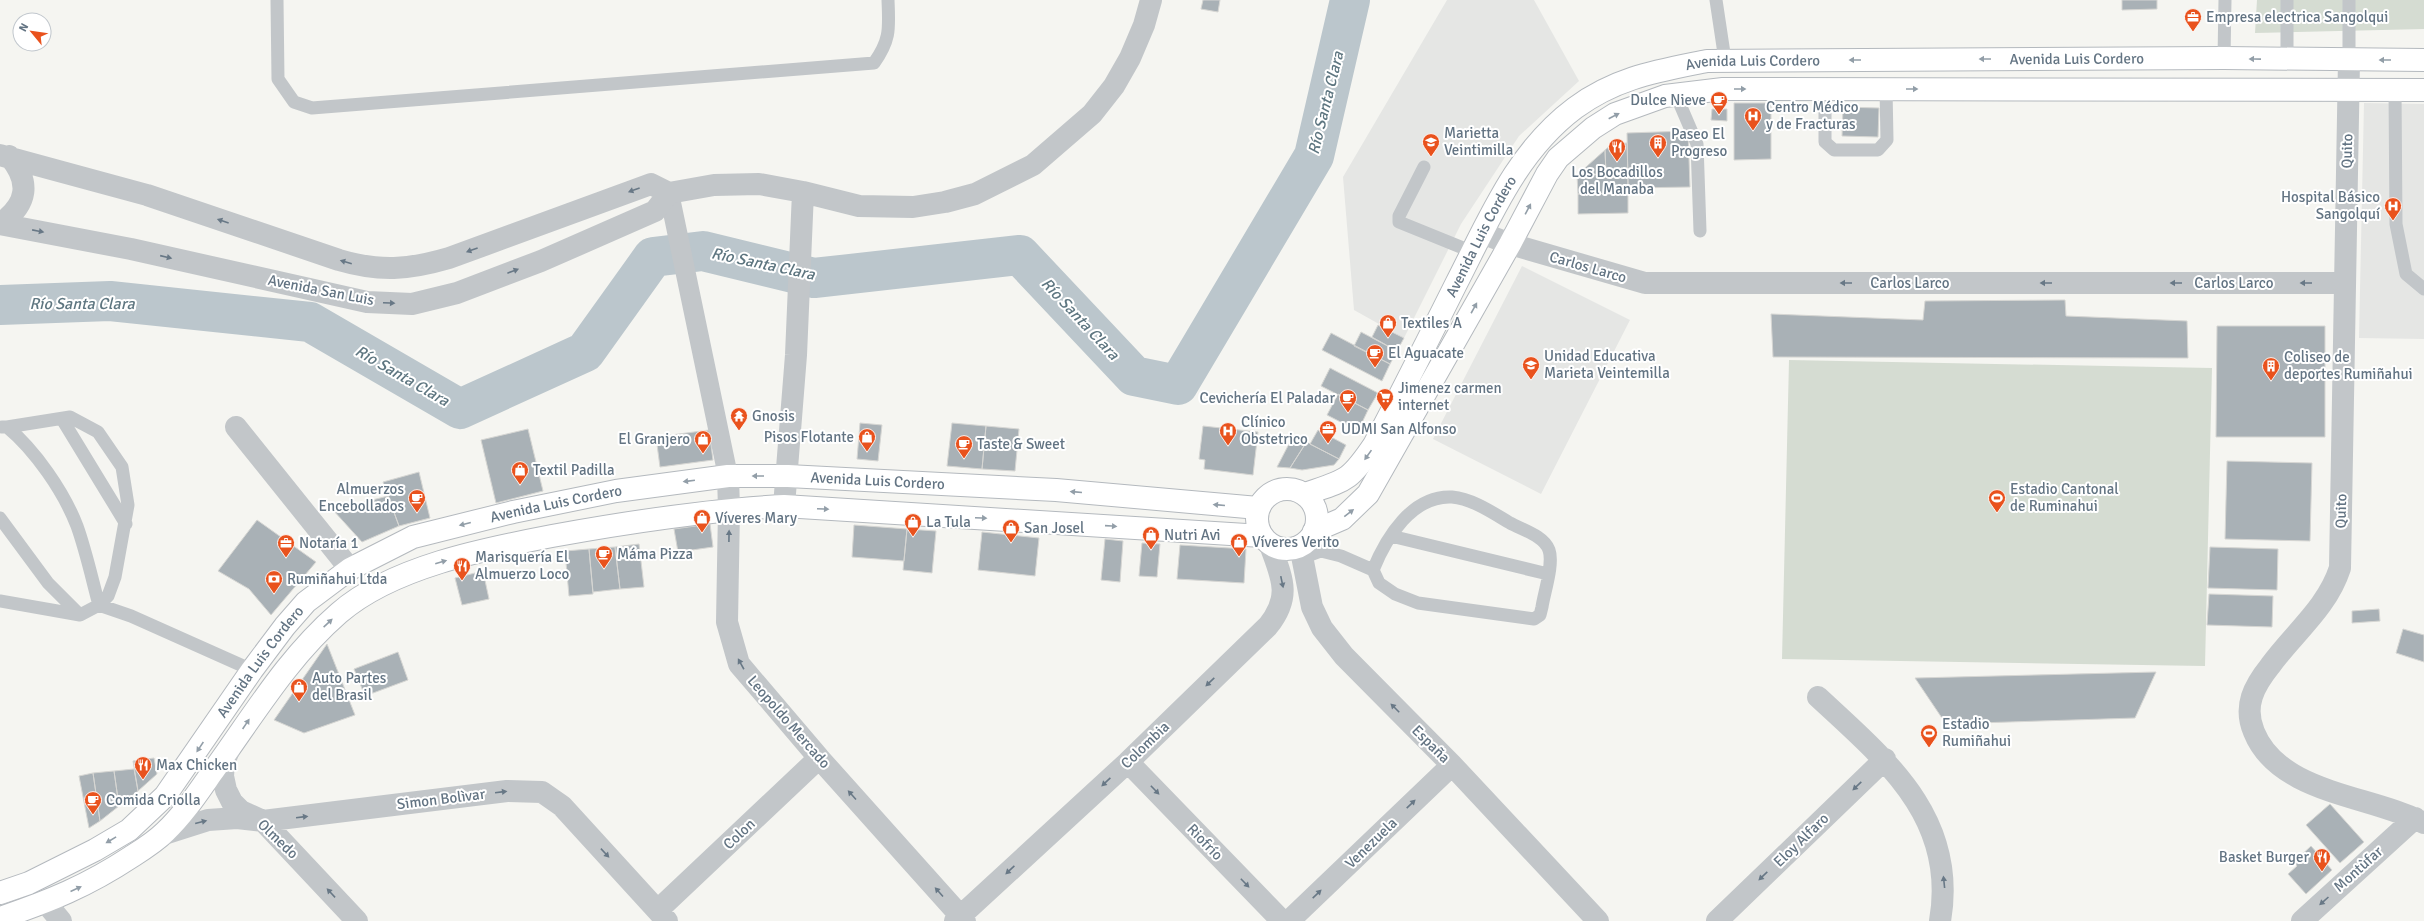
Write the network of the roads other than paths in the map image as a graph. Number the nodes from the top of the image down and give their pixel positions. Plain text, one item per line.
1 (278, 0) edge
2 (888, 0) edge
3 (1151, 0) edge
4 (1716, 0) edge
5 (2225, 0) edge
6 (2287, 0) edge
7 (2349, 0) edge
8 (2224, 58) junction
9 (2287, 59) junction
10 (1725, 60) junction
11 (2348, 60) junction
12 (2424, 60) edge
13 (1825, 89) junction
14 (1886, 89) junction
15 (2348, 90) junction
16 (2395, 90) junction
17 (2424, 90) edge
18 (1676, 95) junction
19 (5, 155) edge
20 (1424, 167) dead end
21 (803, 192) junction
22 (669, 193) junction
23 (0, 224) edge
24 (1700, 231) dead end
25 (1477, 243) junction
26 (1510, 244) junction
27 (2345, 283) junction
28 (2424, 289) edge
29 (62, 419) junction
30 (4, 427) edge
31 (236, 427) dead end
32 (728, 476) junction
33 (788, 476) junction
34 (1305, 494) junction
35 (784, 506) junction
36 (1258, 508) junction
37 (729, 509) junction
38 (0, 518) edge
39 (126, 524) junction
40 (1392, 536) junction
41 (1266, 540) junction
42 (1305, 545) junction
43 (350, 568) junction
44 (1373, 570) junction
45 (1548, 574) junction
46 (0, 601) edge
47 (99, 605) junction
48 (80, 615) junction
49 (252, 670) junction
50 (1818, 697) dead end
51 (228, 750) junction
52 (819, 758) junction
53 (1884, 758) junction
54 (1128, 762) junction
55 (1452, 765) junction
56 (2419, 820) edge
57 (264, 821) junction
58 (164, 834) junction
59 (0, 894) edge
60 (46, 903) junction
61 (663, 916) edge
62 (0, 918) edge
63 (960, 919) edge
64 (61, 921) edge
65 (357, 921) edge
66 (1282, 921) edge
67 (1289, 921) edge
68 (1598, 921) edge
69 (1717, 921) edge
70 (1940, 921) edge
71 (2302, 921) edge

1 - 2 lane
3 - 21 street
4 - 10 lane
5 - 8 lane
6 - 9 lane
7 - 11 lane
9 -> 8 main road, Avenida Luis Cordero
8 -> 10 main road, Avenida Luis Cordero
9 - 11 main road, Avenida Luis Cordero
10 - 25 main road, Avenida Luis Cordero
12 -> 11 main road, Avenida Luis Cordero
11 - 15 street, Quito
13 - 14 main road, Avenida Luis Cordero
13 - 14 lane
18 -> 13 main road, Avenida Luis Cordero
14 -> 15 main road, Avenida Luis Cordero
15 - 16 main road, Avenida Luis Cordero
15 - 27 street, Quito
16 - 17 main road, Avenida Luis Cordero
16 - 28 lane
18 - 24 lane
26 -> 18 main road, Avenida Luis Cordero
22 -> 19 street, Avenida San Luis
19 - 23 street
20 - 25 lane
21 - 22 street
21 - 33 street
23 -> 22 street, Avenida San Luis
22 - 32 street
25 - 26 street, Carlos Larco
25 -> 34 main road, Avenida Luis Cordero
27 -> 26 street, Carlos Larco
42 -> 26 main road, Avenida Luis Cordero
27 - 56 street, Quito
29 - 30 lane
29 - 39 lane
29 - 39 lane
30 - 47 lane
31 - 43 street
33 -> 32 main road, Avenida Luis Cordero
32 - 37 street, Leopoldo Mercado
32 -> 43 main road, Avenida Luis Cordero
33 - 35 street
36 -> 33 main road, Avenida Luis Cordero
34 - 36 main road
34 - 42 main road
35 - 37 main road, Avenida Luis Cordero
35 -> 41 main road, Avenida Luis Cordero
36 - 41 main road
51 -> 37 main road, Avenida Luis Cordero
52 -> 37 street, Leopoldo Mercado
38 - 48 lane
39 - 47 lane
40 - 44 lane
40 - 45 lane
40 - 45 lane
41 - 42 main road
41 -> 54 street, Colombia
42 - 44 lane
55 -> 42 street, España
43 - 49 main road, Avenida Luis Cordero
44 - 45 lane
46 - 48 lane
47 - 48 lane
47 - 49 lane
49 -> 59 main road, Avenida Luis Cordero
50 - 53 street
51 - 57 street, Olmedo
51 - 58 main road, Avenida Luis Cordero
52 - 61 street, Colon
63 -> 52 street, Leopoldo Mercado
53 -> 69 street, Eloy Alfaro
70 -> 53 street
54 -> 63 street, Colombia
54 -> 66 street, Riofrío
67 -> 55 street, Venezuela
55 - 68 street, España
56 -> 71 street, Montùfar
58 -> 57 street, Simon Bolìvar
57 -> 61 street, Simon Bolìvar
65 -> 57 street, Olmedo
60 -> 58 main road, Avenida Luis Cordero
60 - 62 main road, Avenida Luis Cordero
60 - 64 street

